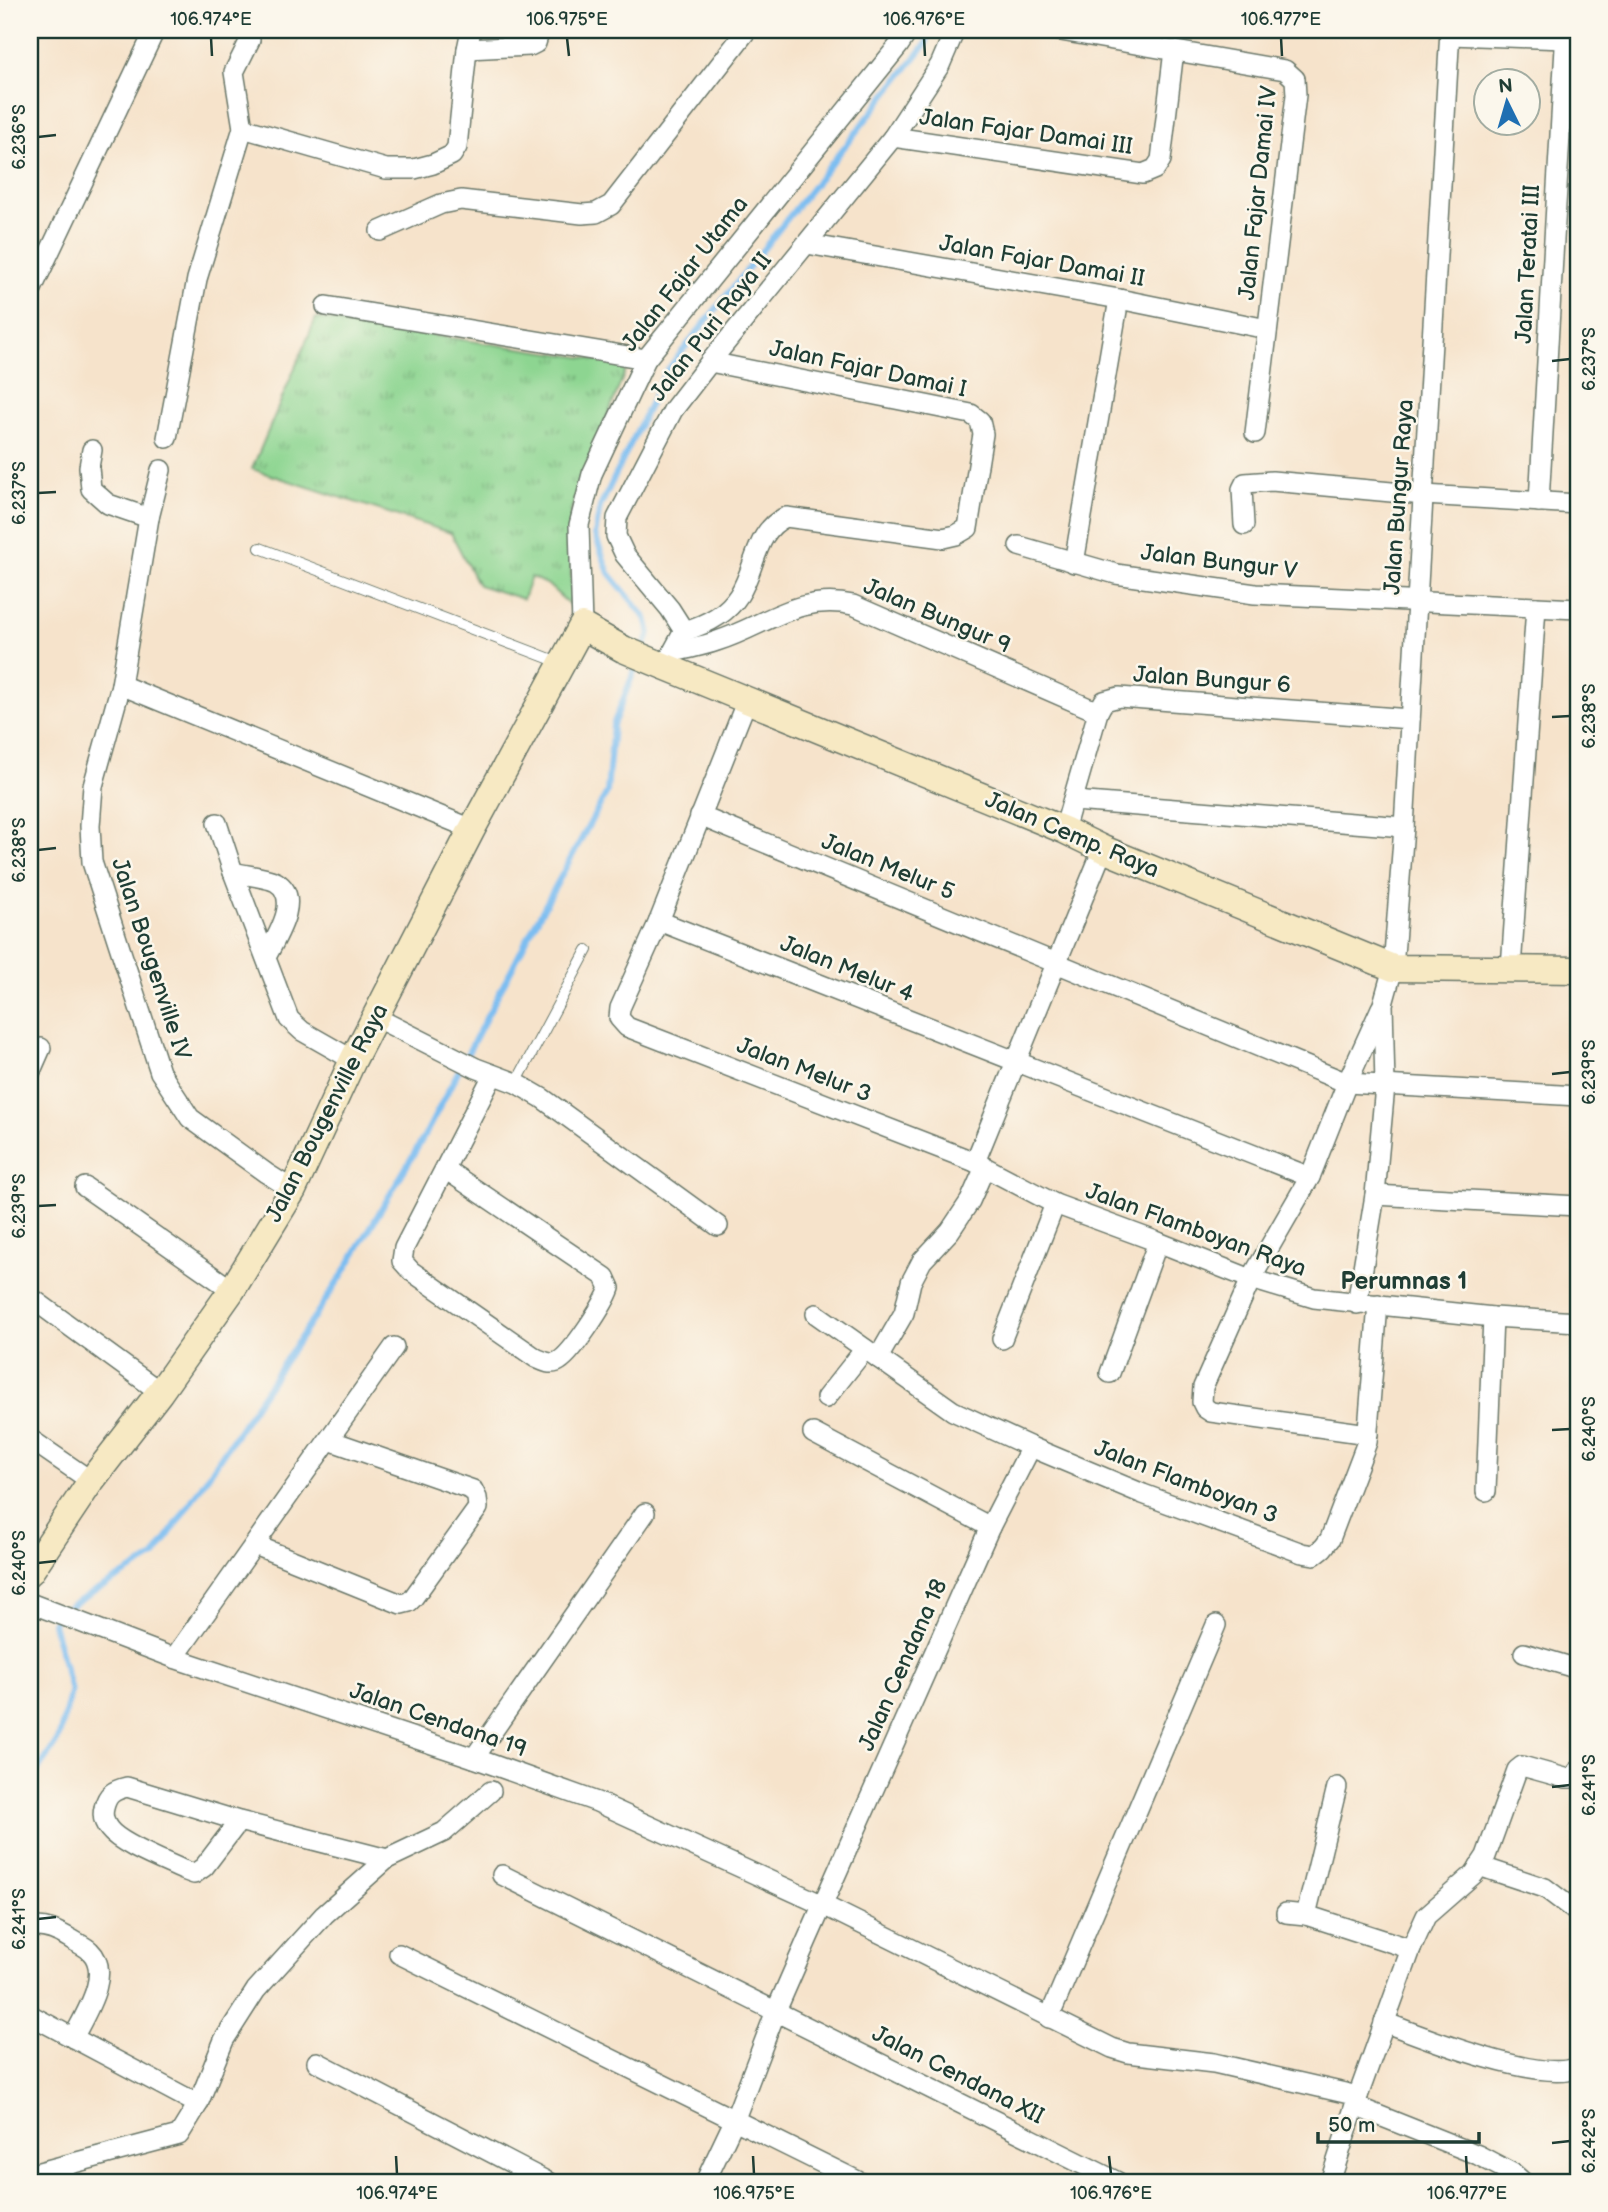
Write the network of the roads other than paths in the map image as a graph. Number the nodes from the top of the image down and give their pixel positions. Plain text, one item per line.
1 (155, 30) edge
2 (248, 30) edge
3 (540, 30) edge
4 (747, 30) edge
5 (909, 30) edge
6 (955, 30) edge
7 (1055, 30) edge
8 (1450, 32) edge
9 (1565, 34) edge
10 (469, 39) edge
11 (1174, 50) junction
12 (243, 128) junction
13 (893, 137) junction
14 (380, 231) dead end
15 (807, 244) junction
16 (30, 293) edge
17 (1119, 299) junction
18 (327, 306) dead end
19 (1268, 329) junction
20 (646, 359) junction
21 (710, 362) junction
22 (1255, 433) dead end
23 (167, 438) dead end
24 (92, 450) dead end
25 (161, 470) dead end
26 (1424, 495) junction
27 (1539, 502) junction
28 (1578, 504) edge
29 (149, 518) junction
30 (1244, 526) dead end
31 (1019, 546) dead end
32 (260, 548) dead end
33 (1074, 563) junction
34 (1416, 602) junction
35 (1536, 607) junction
36 (1578, 609) edge
37 (582, 626) junction
38 (684, 631) junction
39 (664, 660) junction
40 (561, 663) junction
41 (121, 685) junction
42 (747, 700) junction
43 (1098, 712) junction
44 (1410, 719) junction
45 (1074, 801) junction
46 (700, 816) junction
47 (217, 823) dead end
48 (1404, 827) junction
49 (472, 829) junction
50 (1064, 830) junction
51 (1103, 849) junction
52 (233, 872) junction
53 (659, 921) junction
54 (587, 950) dead end
55 (266, 957) junction
56 (1057, 963) junction
57 (1392, 968) junction
58 (1511, 968) junction
59 (1578, 970) edge
60 (1383, 1004) junction
61 (375, 1017) junction
62 (41, 1048) dead end
63 (353, 1060) junction
64 (1017, 1063) junction
65 (484, 1072) junction
66 (30, 1073) edge
67 (516, 1083) junction
68 (1347, 1083) junction
69 (1385, 1086) junction
70 (1578, 1096) edge
71 (980, 1165) junction
72 (445, 1168) junction
73 (1310, 1177) junction
74 (85, 1187) dead end
75 (293, 1190) junction
76 (1375, 1195) junction
77 (1055, 1204) junction
78 (1578, 1206) edge
79 (718, 1226) dead end
80 (1158, 1242) junction
81 (1251, 1279) junction
82 (232, 1290) junction
83 (30, 1297) edge
84 (1357, 1304) junction
85 (1378, 1304) junction
86 (816, 1314) dead end
87 (1493, 1317) junction
88 (1578, 1322) edge
89 (1002, 1339) dead end
90 (394, 1347) dead end
91 (872, 1353) junction
92 (1110, 1373) dead end
93 (160, 1392) junction
94 (826, 1398) dead end
95 (813, 1433) dead end
96 (1368, 1434) junction
97 (30, 1439) edge
98 (329, 1440) junction
99 (1031, 1447) junction
100 (91, 1481) junction
101 (1486, 1492) dead end
102 (645, 1513) dead end
103 (990, 1527) junction
104 (255, 1545) junction
105 (30, 1572) edge
106 (38, 1606) edge
107 (1216, 1625) dead end
108 (1524, 1653) dead end
109 (174, 1658) junction
110 (1578, 1669) edge
111 (474, 1758) junction
112 (1578, 1771) edge
113 (1336, 1787) dead end
114 (491, 1791) dead end
115 (239, 1821) junction
116 (387, 1858) junction
117 (1479, 1866) junction
118 (502, 1875) dead end
119 (823, 1905) junction
120 (1286, 1913) dead end
121 (1578, 1913) edge
122 (1306, 1915) junction
123 (30, 1928) edge
124 (1410, 1949) junction
125 (399, 1954) dead end
126 (776, 2011) junction
127 (30, 2015) edge
128 (1049, 2018) junction
129 (1384, 2022) junction
130 (73, 2038) junction
131 (317, 2062) dead end
132 (1578, 2067) edge
133 (1356, 2101) junction
134 (198, 2104) junction
135 (734, 2121) junction
136 (32, 2172) edge
137 (548, 2182) edge
138 (705, 2182) edge
139 (860, 2182) edge
140 (1118, 2182) edge
141 (1330, 2182) edge
142 (1523, 2182) edge

1 - 16 street
2 - 12 street
3 - 10 street
4 - 14 street
5 - 20 street, Jalan Fajar Utama
6 - 13 street, Jalan Puri Raya II
7 - 11 street, Jalan Fajar Damai IV
8 - 9 street
8 - 26 street, Jalan Bungur Raya
9 - 27 street, Jalan Teratai III
10 - 12 street
11 - 13 street, Jalan Fajar Damai III
11 - 19 street, Jalan Fajar Damai IV
12 - 23 street
13 - 15 street, Jalan Puri Raya II
15 - 17 street, Jalan Fajar Damai II
15 - 21 street, Jalan Puri Raya II
17 - 19 street, Jalan Fajar Damai II
17 - 33 street
18 - 20 street
19 - 22 street, Jalan Fajar Damai IV
20 - 37 street, Jalan Fajar Utama
21 - 38 street, Jalan Puri Raya II
21 - 38 street, Jalan Fajar Damai I
24 - 29 street
25 - 29 street, Jalan Bougenville IV
26 - 27 street
26 - 30 street
26 - 34 street, Jalan Bungur Raya
27 - 28 street
29 - 41 street, Jalan Bougenville IV
31 - 33 street, Jalan Bungur V
32 - 40 lane
33 - 34 street, Jalan Bungur V
34 - 35 street, Jalan Bungur V
34 - 44 street, Jalan Bungur Raya
35 - 36 street, Jalan Bungur V
35 - 58 street
37 - 39 street, Jalan Cemp. Raya
37 - 40 street, Jalan Bougenville Raya
38 - 39 street
39 - 42 street, Jalan Cemp. Raya
39 - 43 street, Jalan Bungur 9
40 - 49 street, Jalan Bougenville Raya
41 - 49 street
41 - 75 street, Jalan Bougenville IV
42 - 46 street
42 - 50 street, Jalan Cemp. Raya
43 - 44 street, Jalan Bungur 6
43 - 45 street
44 - 48 street, Jalan Bungur Raya
45 - 48 street
45 - 50 street
46 - 53 street
46 - 56 street, Jalan Melur 5
47 - 52 street
48 - 57 street, Jalan Bungur Raya
49 - 61 street, Jalan Bougenville Raya
50 - 51 street, Jalan Cemp. Raya
51 - 56 street
51 - 57 street, Jalan Cemp. Raya
52 - 55 street
52 - 55 street
53 - 64 street, Jalan Melur 4
53 - 71 street, Jalan Melur 3
54 - 67 lane
55 - 63 street
56 - 64 street
56 - 68 street, Jalan Melur 5
57 - 58 street, Jalan Cemp. Raya
57 - 60 street, Jalan Bungur Raya
58 - 59 street, Jalan Cemp. Raya
60 - 68 street
60 - 69 street
61 - 63 street, Jalan Bougenville Raya
61 - 65 street
62 - 66 street
63 - 75 street, Jalan Bougenville Raya
64 - 71 street
64 - 73 street, Jalan Melur 4
65 - 67 street
65 - 72 street
67 - 79 street
68 - 69 street, Jalan Melur 5
68 - 73 street
69 - 70 street, Jalan Melur 5
69 - 76 street
71 - 77 street, Jalan Flamboyan Raya
71 - 91 street
72 - 72 street
73 - 81 street
74 - 82 street
75 - 82 street, Jalan Bougenville Raya
76 - 78 street
76 - 84 street
77 - 80 street, Jalan Flamboyan Raya
77 - 89 street
80 - 81 street, Jalan Flamboyan Raya
80 - 92 street
81 - 84 street, Jalan Flamboyan Raya
81 - 96 street
82 - 93 street, Jalan Bougenville Raya
83 - 93 street
84 - 85 street, Jalan Flamboyan Raya
85 - 87 street, Jalan Flamboyan Raya
85 - 96 street, Jalan Flamboyan 3
86 - 91 street, Jalan Flamboyan 3
87 - 88 street, Jalan Flamboyan Raya
87 - 101 street
90 - 98 street
91 - 94 street
91 - 99 street, Jalan Flamboyan 3
93 - 100 street, Jalan Bougenville Raya
95 - 103 street
96 - 99 street, Jalan Flamboyan 3
97 - 100 street
98 - 104 street
98 - 104 street
99 - 103 street, Jalan Cendana 18
100 - 105 street, Jalan Bougenville Raya
102 - 111 street
103 - 119 street, Jalan Cendana 18
104 - 109 street
106 - 109 street, Jalan Cendana 19
107 - 128 street
108 - 110 street
109 - 111 street, Jalan Cendana 19
111 - 119 street, Jalan Cendana 19
112 - 117 street
113 - 122 street
114 - 116 street
115 - 115 street
115 - 116 street
116 - 134 street
117 - 121 street
117 - 124 street
118 - 126 street, Jalan Cendana XII
119 - 126 street, Jalan Cendana 18
119 - 128 street, Jalan Cendana 19
120 - 122 street
122 - 124 street
123 - 130 street
124 - 129 street
125 - 135 street
126 - 135 street, Jalan Cendana 18
126 - 140 street, Jalan Cendana XII
127 - 130 street
128 - 133 street, Jalan Cendana 19
129 - 132 street
129 - 133 street
130 - 134 street
131 - 137 street
133 - 141 street
133 - 142 street, Jalan Cendana 19
134 - 136 street
135 - 138 street, Jalan Cendana 18
135 - 139 street

